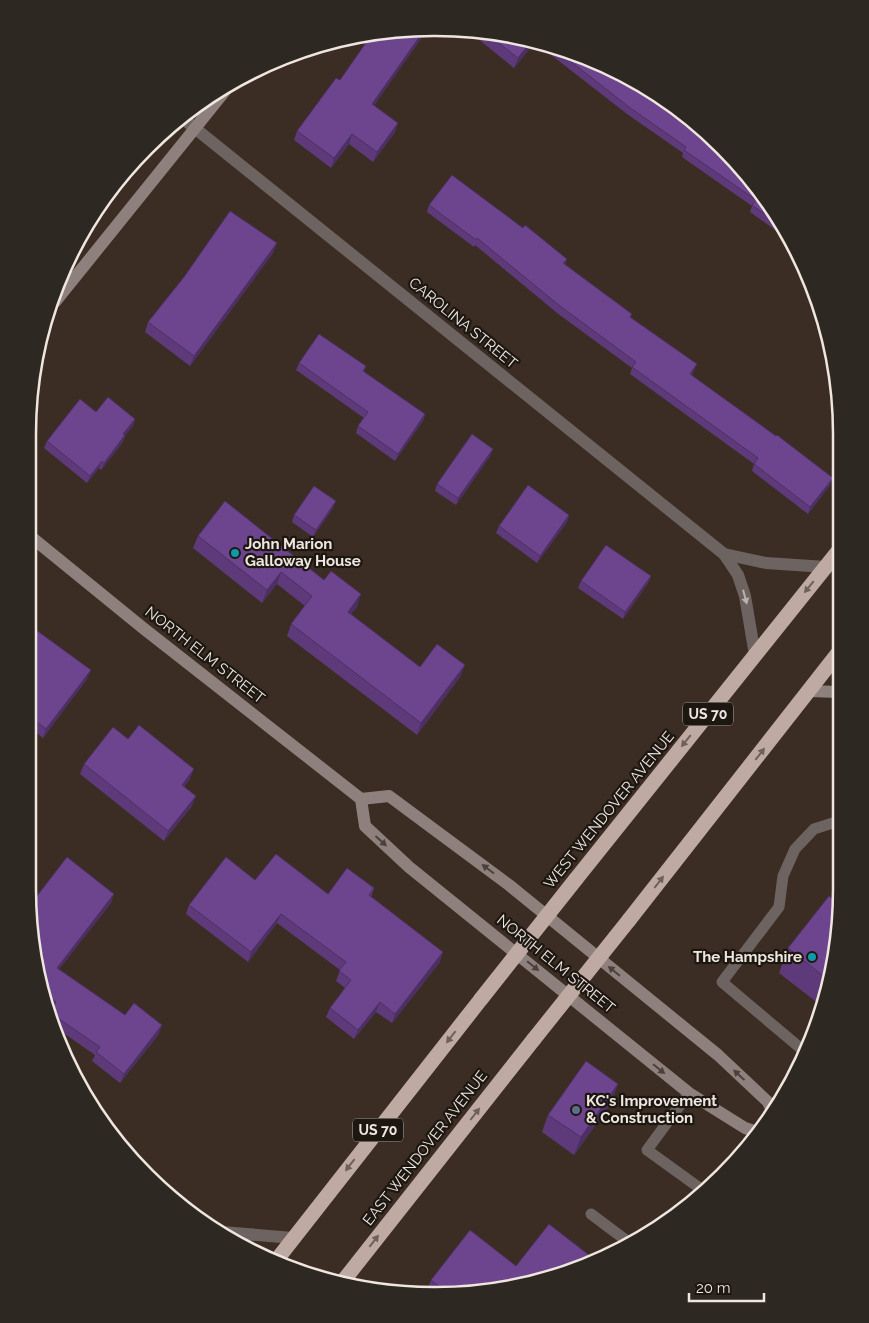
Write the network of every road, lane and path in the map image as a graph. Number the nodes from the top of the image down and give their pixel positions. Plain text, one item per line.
1 (215, 102) edge
2 (188, 123) edge
3 (194, 128) junction
4 (63, 292) edge
5 (36, 541) edge
6 (724, 554) junction
7 (833, 558) edge
8 (826, 567) junction
9 (755, 655) junction
10 (833, 660) edge
11 (809, 691) junction
12 (833, 692) edge
13 (361, 799) junction
14 (833, 823) edge
15 (799, 1047) edge
16 (689, 1093) junction
17 (769, 1104) edge
18 (751, 1130) edge
19 (698, 1187) edge
20 (591, 1214) dead end
21 (235, 1233) edge
22 (293, 1238) junction
23 (624, 1239) edge
24 (280, 1255) edge
25 (348, 1277) edge

1 - 3 main road
2 - 3 street, CAROLINA STREET
3 - 4 main road
3 - 6 street, CAROLINA STREET
5 - 13 main road, NORTH ELM STREET
6 - 8 street, CAROLINA STREET
6 -> 9 street, CAROLINA STREET
7 - 8 highway, WEST WENDOVER AVENUE / US 70
8 -> 9 highway, WEST WENDOVER AVENUE / US 70
9 -> 22 highway, WEST WENDOVER AVENUE / US 70, bridge
10 - 11 highway
11 - 12 main road
25 -> 11 highway, EAST WENDOVER AVENUE, bridge
13 -> 16 main road, NORTH ELM STREET
17 -> 13 main road, NORTH ELM STREET
14 - 15 lane
16 - 18 main road, NORTH ELM STREET
16 - 19 lane
20 - 23 lane
21 - 22 street
22 - 24 highway, US 70

